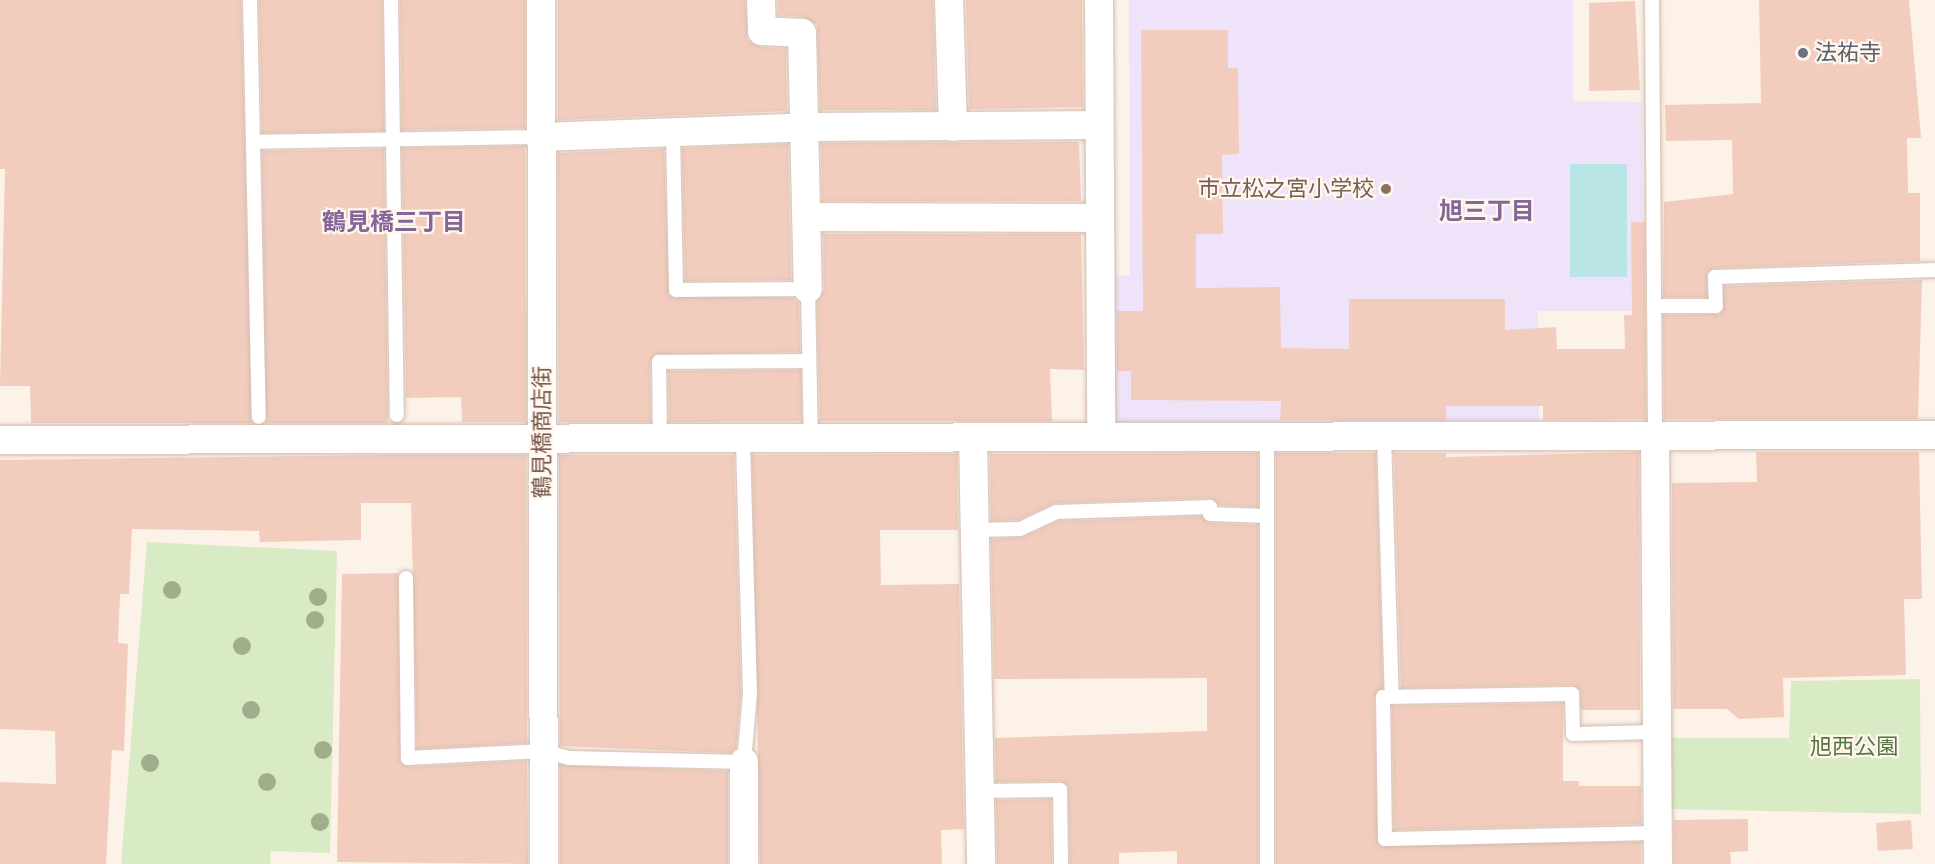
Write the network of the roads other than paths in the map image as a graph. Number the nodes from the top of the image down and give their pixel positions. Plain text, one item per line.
1 (250, 0) edge
2 (391, 0) edge
3 (541, 0) edge
4 (761, 0) edge
5 (949, 0) edge
6 (1099, 0) edge
7 (1652, 0) edge
8 (1099, 125) junction
9 (952, 126) junction
10 (808, 127) junction
11 (673, 132) junction
12 (541, 137) junction
13 (253, 142) junction
14 (395, 143) junction
15 (807, 216) junction
16 (1099, 218) junction
17 (1935, 270) edge
18 (807, 289) junction
19 (1654, 306) junction
20 (809, 361) junction
21 (397, 415) dead end
22 (259, 417) dead end
23 (1384, 435) junction
24 (1655, 435) junction
25 (1935, 435) edge
26 (1267, 436) junction
27 (1101, 437) junction
28 (973, 438) junction
29 (811, 439) junction
30 (0, 440) edge
31 (660, 440) junction
32 (742, 440) junction
33 (542, 442) junction
34 (1267, 516) junction
35 (976, 530) junction
36 (406, 578) dead end
37 (1392, 697) junction
38 (1658, 732) junction
39 (543, 751) junction
40 (744, 762) junction
41 (981, 791) junction
42 (1658, 833) junction
43 (544, 864) edge
44 (744, 864) edge
45 (981, 864) edge
46 (1061, 864) edge
47 (1268, 864) edge
48 (1658, 864) edge

1 - 13 lane
2 - 14 lane
3 - 12 street, 鶴見橋商店街
4 - 10 street
5 - 9 street
6 - 8 street
7 - 19 lane
8 - 9 street
8 - 16 street
9 - 10 street
10 - 11 street
10 - 15 street
11 - 12 street
11 - 18 lane
12 - 14 lane
12 - 33 street, 鶴見橋商店街
13 - 14 lane
13 - 22 lane
14 - 21 lane
15 - 16 street
15 - 18 street
16 - 27 street
17 - 19 lane
18 - 20 lane
19 - 24 lane
20 - 29 lane
20 - 31 lane
23 - 24 street
23 - 26 street
23 - 37 lane
24 - 25 street
24 - 38 street
26 - 27 street
26 - 34 lane
27 - 28 street
28 - 29 street
28 - 35 street
29 - 32 street
30 - 33 street
31 - 32 street
31 - 33 street
32 - 40 lane
33 - 39 street, 鶴見橋商店街
34 - 35 lane
34 - 47 lane
35 - 41 street
36 - 39 lane
37 - 38 lane
37 - 42 lane
38 - 42 street
39 - 40 lane
39 - 43 street, 鶴見橋商店街
40 - 44 street
41 - 45 street
41 - 46 lane
42 - 48 street

